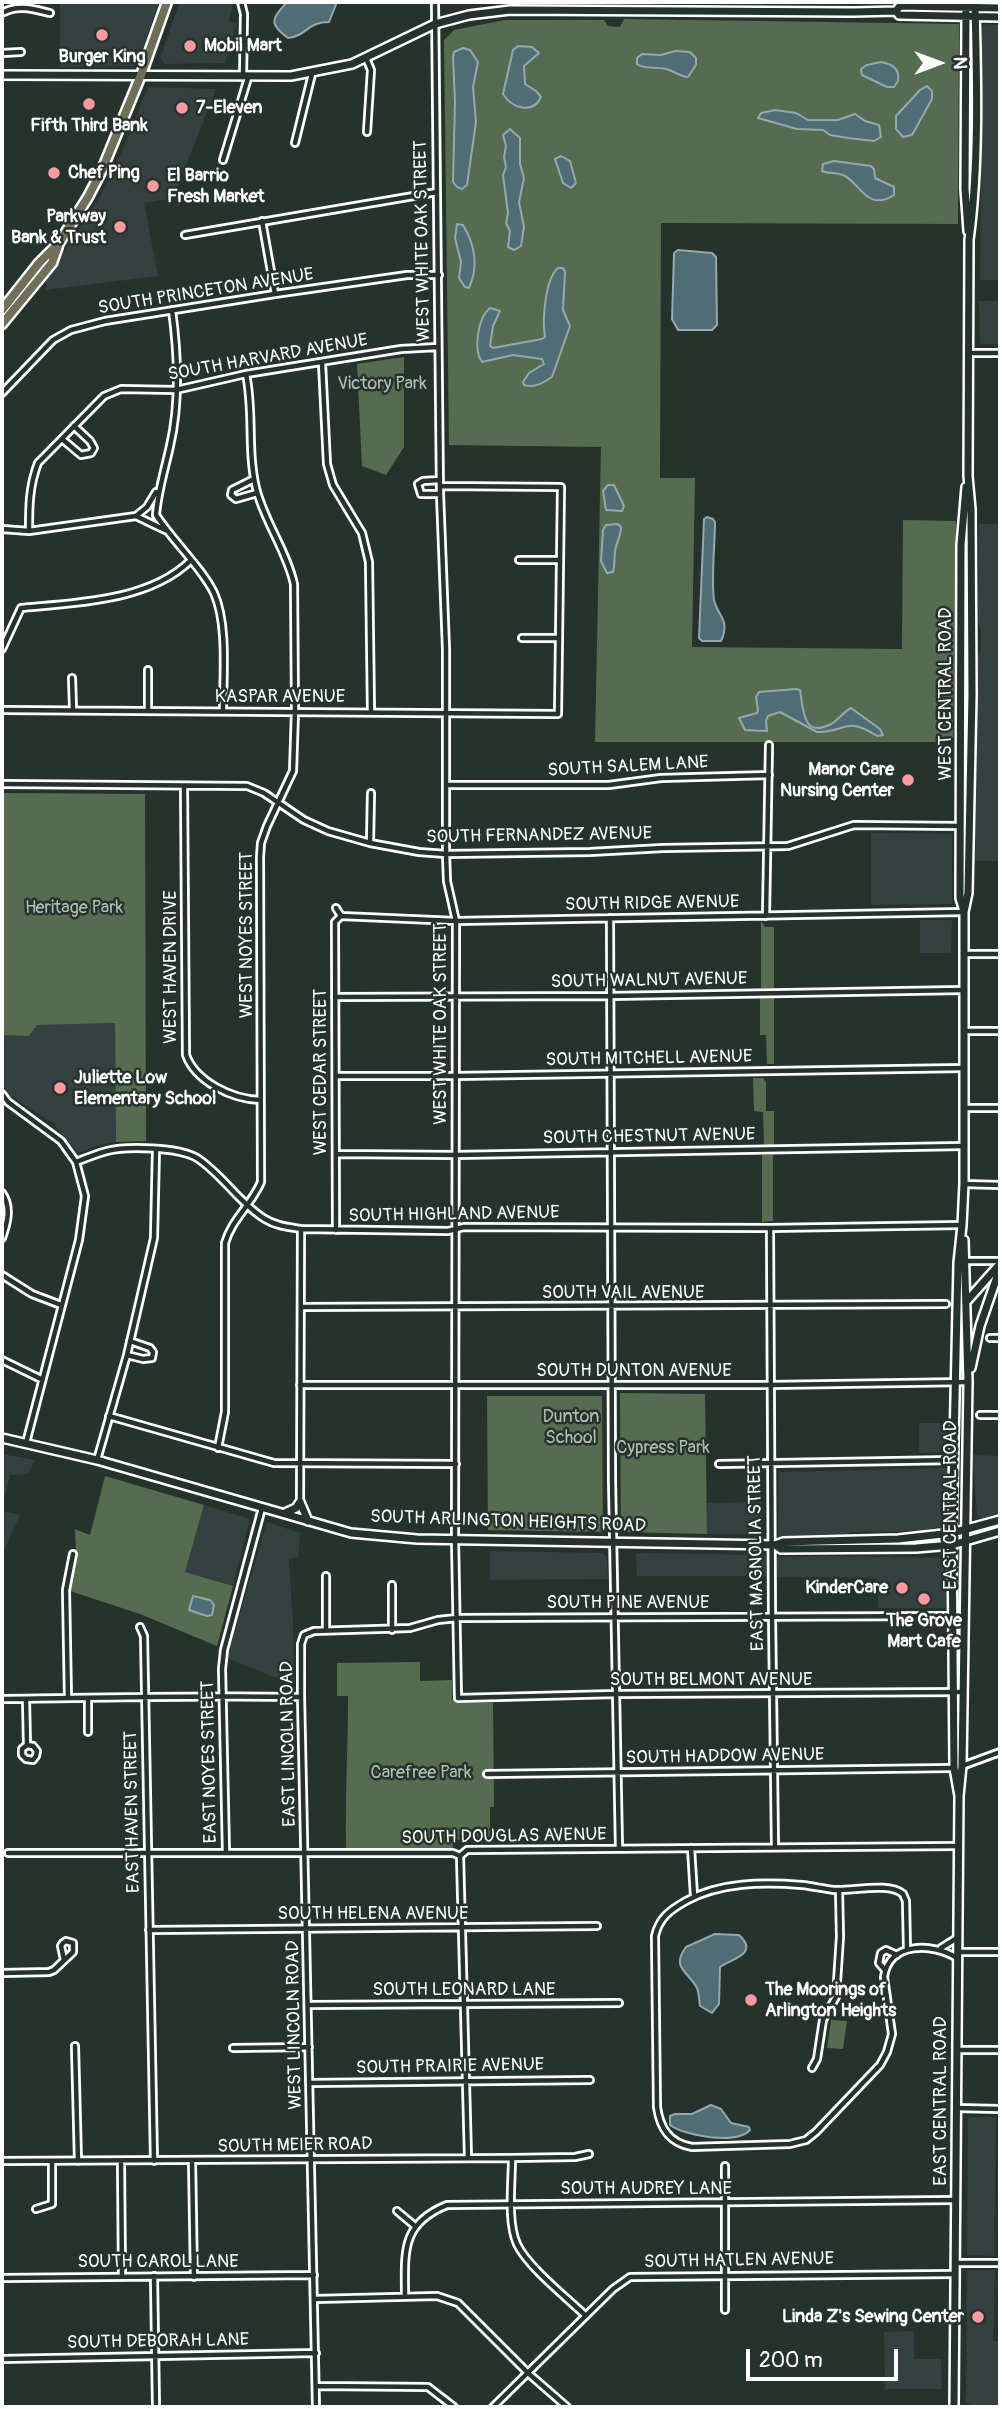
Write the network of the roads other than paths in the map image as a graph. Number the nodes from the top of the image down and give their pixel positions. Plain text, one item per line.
1 (167, 2) edge
2 (241, 2) edge
3 (435, 2) edge
4 (1000, 8) edge
5 (966, 12) junction
6 (975, 12) junction
7 (2, 13) edge
8 (50, 13) dead end
9 (1000, 17) edge
10 (435, 24) junction
11 (21, 52) dead end
12 (2, 53) edge
13 (366, 58) junction
14 (313, 74) junction
15 (2, 75) edge
16 (141, 75) junction
17 (245, 78) junction
18 (367, 132) dead end
19 (295, 143) dead end
20 (223, 160) dead end
21 (436, 192) junction
22 (262, 222) junction
23 (185, 235) dead end
24 (969, 240) junction
25 (59, 243) junction
26 (439, 275) junction
27 (275, 294) junction
28 (2, 310) edge
29 (172, 310) junction
30 (2, 324) edge
31 (438, 347) junction
32 (969, 353) junction
33 (1000, 353) edge
34 (322, 363) junction
35 (246, 374) junction
36 (176, 390) junction
37 (2, 393) edge
38 (74, 426) junction
39 (62, 439) junction
40 (968, 476) junction
41 (254, 479) junction
42 (440, 483) junction
43 (158, 490) junction
44 (258, 493) junction
45 (440, 494) junction
46 (136, 516) junction
47 (2, 529) edge
48 (166, 530) junction
49 (29, 531) junction
50 (519, 560) dead end
51 (559, 560) junction
52 (190, 561) junction
53 (522, 638) dead end
54 (558, 638) junction
55 (2, 649) edge
56 (148, 670) dead end
57 (72, 678) dead end
58 (2, 709) edge
59 (73, 709) junction
60 (148, 710) junction
61 (223, 711) junction
62 (295, 711) junction
63 (372, 712) junction
64 (446, 713) junction
65 (769, 745) dead end
66 (769, 775) junction
67 (2, 784) edge
68 (446, 785) junction
69 (184, 786) junction
70 (370, 793) dead end
71 (279, 803) junction
72 (961, 826) junction
73 (370, 843) junction
74 (768, 846) junction
75 (446, 854) junction
76 (336, 908) dead end
77 (964, 912) junction
78 (341, 916) junction
79 (766, 916) junction
80 (610, 918) junction
81 (456, 921) junction
82 (964, 954) junction
83 (1000, 954) edge
84 (964, 990) junction
85 (610, 996) junction
86 (335, 997) junction
87 (456, 997) junction
88 (964, 1031) junction
89 (1000, 1031) edge
90 (964, 1068) junction
91 (611, 1074) junction
92 (336, 1076) junction
93 (456, 1076) junction
94 (2, 1094) edge
95 (260, 1100) junction
96 (964, 1108) junction
97 (1000, 1108) edge
98 (964, 1146) junction
99 (156, 1150) junction
100 (612, 1152) junction
101 (336, 1154) junction
102 (456, 1155) junction
103 (76, 1162) junction
104 (964, 1184) junction
105 (1000, 1185) edge
106 (2, 1193) edge
107 (247, 1204) junction
108 (962, 1225) junction
109 (612, 1227) junction
110 (456, 1228) junction
111 (770, 1228) junction
112 (301, 1230) junction
113 (336, 1230) junction
114 (2, 1238) edge
115 (965, 1261) junction
116 (1000, 1264) edge
117 (2, 1275) edge
118 (966, 1301) junction
119 (946, 1304) dead end
120 (61, 1305) junction
121 (770, 1306) junction
122 (301, 1307) junction
123 (612, 1307) junction
124 (456, 1308) junction
125 (957, 1321) junction
126 (990, 1338) dead end
127 (1000, 1338) edge
128 (130, 1341) junction
129 (127, 1355) junction
130 (2, 1360) edge
131 (41, 1379) junction
132 (956, 1382) junction
133 (968, 1382) junction
134 (300, 1385) junction
135 (612, 1385) junction
136 (770, 1385) junction
137 (456, 1386) junction
138 (980, 1415) dead end
139 (1000, 1415) edge
140 (109, 1416) junction
141 (2, 1438) edge
142 (26, 1443) junction
143 (218, 1448) junction
144 (97, 1460) junction
145 (955, 1460) junction
146 (771, 1463) junction
147 (301, 1464) junction
148 (456, 1464) junction
149 (719, 1464) dead end
150 (300, 1502) junction
151 (262, 1508) junction
152 (282, 1514) junction
153 (1000, 1520) edge
154 (308, 1521) junction
155 (967, 1529) junction
156 (1000, 1531) edge
157 (952, 1533) junction
158 (455, 1539) junction
159 (613, 1541) junction
160 (967, 1541) junction
161 (773, 1544) junction
162 (952, 1545) junction
163 (73, 1554) dead end
164 (326, 1576) dead end
165 (392, 1585) dead end
166 (772, 1616) junction
167 (954, 1616) junction
168 (614, 1617) junction
169 (457, 1618) junction
170 (140, 1628) dead end
171 (326, 1630) junction
172 (392, 1630) junction
173 (304, 1635) joint
174 (954, 1692) junction
175 (964, 1692) junction
176 (773, 1693) junction
177 (616, 1694) junction
178 (222, 1695) junction
179 (301, 1697) junction
180 (68, 1698) junction
181 (88, 1698) junction
182 (458, 1698) joint
183 (2, 1699) edge
184 (26, 1699) junction
185 (144, 1699) junction
186 (88, 1732) dead end
187 (27, 1745) dead end
188 (1000, 1752) edge
189 (958, 1767) junction
190 (774, 1770) junction
191 (617, 1773) junction
192 (487, 1774) dead end
193 (958, 1846) junction
194 (775, 1847) junction
195 (691, 1848) junction
196 (618, 1849) junction
197 (147, 1852) junction
198 (226, 1852) junction
199 (8, 1853) dead end
200 (306, 1853) junction
201 (460, 1856) junction
202 (839, 1890) junction
203 (695, 1896) junction
204 (597, 1926) dead end
205 (462, 1927) junction
206 (307, 1928) junction
207 (149, 1930) junction
208 (957, 1937) junction
209 (940, 1948) junction
210 (907, 1949) junction
211 (1000, 1952) edge
212 (897, 1955) junction
213 (957, 1955) junction
214 (64, 1960) dead end
215 (885, 1970) junction
216 (2, 1973) edge
217 (619, 2003) dead end
218 (464, 2004) junction
219 (309, 2005) junction
220 (75, 2046) dead end
221 (309, 2047) junction
222 (233, 2048) dead end
223 (957, 2050) junction
224 (1000, 2050) edge
225 (812, 2068) dead end
226 (590, 2080) dead end
227 (466, 2081) junction
228 (310, 2083) junction
229 (956, 2108) junction
230 (1000, 2109) edge
231 (589, 2154) dead end
232 (468, 2158) junction
233 (512, 2158) junction
234 (312, 2159) junction
235 (2, 2161) edge
236 (52, 2161) junction
237 (78, 2161) junction
238 (154, 2161) junction
239 (192, 2161) junction
240 (121, 2162) junction
241 (726, 2166) dead end
242 (956, 2200) junction
243 (726, 2202) junction
244 (512, 2204) junction
245 (36, 2209) dead end
246 (397, 2211) dead end
247 (415, 2226) junction
248 (955, 2263) junction
249 (1000, 2263) edge
250 (955, 2274) junction
251 (314, 2275) junction
252 (726, 2275) junction
253 (122, 2276) junction
254 (154, 2276) junction
255 (194, 2277) junction
256 (2, 2278) edge
257 (405, 2297) junction
258 (315, 2299) junction
259 (726, 2311) dead end
260 (585, 2315) junction
261 (316, 2353) junction
262 (156, 2356) junction
263 (2, 2360) edge
264 (528, 2373) junction
265 (316, 2386) junction
266 (156, 2407) edge
267 (317, 2407) edge
268 (454, 2407) edge
269 (493, 2407) edge
270 (567, 2407) edge
271 (954, 2407) edge

1 - 16 main road
2 - 17 street
3 - 10 street, WEST WHITE OAK STREET
4 - 6 main road
5 - 6 main road
5 - 10 main road
5 - 24 main road, WEST CENTRAL ROAD
6 - 9 main road
6 - 24 main road, WEST CENTRAL ROAD
7 - 8 street
10 - 13 main road
10 - 21 street, WEST WHITE OAK STREET
11 - 12 street
13 - 14 main road
13 - 18 street
14 - 17 main road
14 - 19 street
15 - 16 main road
16 - 17 main road
16 - 25 main road
17 - 20 street
21 - 22 street
21 - 26 street, WEST WHITE OAK STREET
22 - 23 street
22 - 27 street
24 - 32 main road, WEST CENTRAL ROAD
25 - 28 main road
25 - 30 main road
26 - 27 street, SOUTH PRINCETON AVENUE
26 - 31 street, WEST WHITE OAK STREET
27 - 29 street, SOUTH PRINCETON AVENUE
29 - 36 street
29 - 37 street, SOUTH PRINCETON AVENUE
31 - 34 street, SOUTH HARVARD AVENUE
31 - 42 street, WEST WHITE OAK STREET
32 - 33 street
32 - 40 main road, WEST CENTRAL ROAD
34 - 35 street, SOUTH HARVARD AVENUE
34 - 63 street
35 - 36 street, SOUTH HARVARD AVENUE
35 - 41 street, WEST NOYES STREET
36 - 38 street, SOUTH HARVARD AVENUE
36 - 43 street
38 - 39 street, SOUTH HARVARD AVENUE
38 - 39 street
39 - 49 street, SOUTH HARVARD AVENUE
40 - 72 main road, WEST CENTRAL ROAD
40 - 77 main road, WEST CENTRAL ROAD
41 - 44 street, WEST NOYES STREET
41 - 44 street
42 - 45 street, WEST WHITE OAK STREET
42 - 45 street
42 - 51 street
43 - 46 street
43 - 48 street
44 - 62 street, WEST NOYES STREET
45 - 64 street, WEST WHITE OAK STREET
46 - 48 street
46 - 49 street
47 - 49 street
48 - 52 street
50 - 51 street
51 - 54 street
52 - 55 street
52 - 61 street
53 - 54 street
54 - 64 street, KASPAR AVENUE
56 - 60 street
57 - 59 street
58 - 59 street, KASPAR AVENUE
59 - 60 street, KASPAR AVENUE
60 - 61 street, KASPAR AVENUE
61 - 62 street, KASPAR AVENUE
62 - 63 street, KASPAR AVENUE
62 - 71 street, WEST NOYES STREET
63 - 64 street, KASPAR AVENUE
64 - 68 street, WEST WHITE OAK STREET
65 - 66 street
66 - 68 street, SOUTH SALEM LANE
66 - 74 street
67 - 69 street, SOUTH FERNANDEZ AVENUE
68 - 75 street, WEST WHITE OAK STREET
69 - 71 street, SOUTH FERNANDEZ AVENUE
69 - 95 street, WEST HAVEN DRIVE
70 - 73 street
71 - 73 street, SOUTH FERNANDEZ AVENUE
71 - 95 street, WEST NOYES STREET
72 - 74 street, SOUTH FERNANDEZ AVENUE
72 - 77 main road, WEST CENTRAL ROAD
73 - 75 street, SOUTH FERNANDEZ AVENUE
74 - 75 street, SOUTH FERNANDEZ AVENUE
74 - 79 street
75 - 81 street, WEST WHITE OAK STREET
76 - 78 street
77 - 79 street, SOUTH RIDGE AVENUE
77 - 82 main road, WEST CENTRAL ROAD
78 - 81 street, SOUTH RIDGE AVENUE
78 - 86 street, WEST CEDAR STREET
79 - 80 street, SOUTH RIDGE AVENUE
80 - 81 street, SOUTH RIDGE AVENUE
80 - 85 street
81 - 87 street, WEST WHITE OAK STREET
82 - 83 street
82 - 84 main road, WEST CENTRAL ROAD
84 - 85 street, SOUTH WALNUT AVENUE
84 - 88 main road, WEST CENTRAL ROAD
85 - 87 street, SOUTH WALNUT AVENUE
85 - 91 street
86 - 87 street, SOUTH WALNUT AVENUE
86 - 92 street, WEST CEDAR STREET
87 - 93 street, WEST WHITE OAK STREET
88 - 89 street
88 - 90 main road, WEST CENTRAL ROAD
90 - 91 street, SOUTH MITCHELL AVENUE
90 - 96 main road, WEST CENTRAL ROAD
91 - 93 street, SOUTH MITCHELL AVENUE
91 - 100 street
92 - 93 street, SOUTH MITCHELL AVENUE
92 - 101 street, WEST CEDAR STREET
93 - 102 street, WEST WHITE OAK STREET
94 - 103 street
95 - 107 street, WEST NOYES STREET
96 - 97 street
96 - 98 main road, WEST CENTRAL ROAD
98 - 100 street, SOUTH CHESTNUT AVENUE
98 - 104 main road, WEST CENTRAL ROAD
99 - 103 street, SOUTH HIGHLAND AVENUE
99 - 107 street, SOUTH HIGHLAND AVENUE
99 - 128 street
100 - 102 street, SOUTH CHESTNUT AVENUE
100 - 109 street
101 - 102 street, SOUTH CHESTNUT AVENUE
101 - 113 street, WEST CEDAR STREET
102 - 110 street, WEST WHITE OAK STREET
103 - 120 street
104 - 105 street
104 - 108 main road, WEST CENTRAL ROAD
106 - 114 street
107 - 112 street, SOUTH HIGHLAND AVENUE
107 - 143 street, WEST NOYES STREET
108 - 111 street, SOUTH HIGHLAND AVENUE
108 - 115 main road, WEST CENTRAL ROAD
108 - 125 main road, WEST CENTRAL ROAD
109 - 110 street, SOUTH HIGHLAND AVENUE
109 - 111 street, SOUTH HIGHLAND AVENUE
109 - 123 street
110 - 113 street, SOUTH HIGHLAND AVENUE
110 - 124 street, WEST WHITE OAK STREET
111 - 121 street, EAST MAGNOLIA STREET
112 - 113 street, SOUTH HIGHLAND AVENUE
112 - 122 street
115 - 116 street
115 - 118 main road, WEST CENTRAL ROAD
116 - 118 main road
116 - 133 main road
117 - 120 street
118 - 125 main road
118 - 133 main road, WEST CENTRAL ROAD
119 - 121 street, SOUTH VAIL AVENUE
120 - 131 street
121 - 123 street, SOUTH VAIL AVENUE
121 - 136 street, EAST MAGNOLIA STREET
122 - 124 street, SOUTH VAIL AVENUE
122 - 134 street
123 - 124 street, SOUTH VAIL AVENUE
123 - 135 street
124 - 137 street, WEST WHITE OAK STREET
125 - 132 main road, WEST CENTRAL ROAD
126 - 127 street
128 - 129 street
128 - 129 street
129 - 140 street
130 - 131 street
131 - 142 street
132 - 133 street, SOUTH DUNTON AVENUE
132 - 136 street, SOUTH DUNTON AVENUE
132 - 145 main road, EAST CENTRAL ROAD
133 - 155 main road, EAST CENTRAL ROAD
134 - 137 street, SOUTH DUNTON AVENUE
134 - 147 street
135 - 136 street, SOUTH DUNTON AVENUE
135 - 137 street, SOUTH DUNTON AVENUE
135 - 159 street
136 - 146 street, EAST MAGNOLIA STREET
137 - 148 street, WEST WHITE OAK STREET
138 - 139 street
140 - 143 street
140 - 144 street
141 - 142 main road, SOUTH ARLINGTON HEIGHTS ROAD
142 - 144 main road, SOUTH ARLINGTON HEIGHTS ROAD
143 - 147 street
144 - 151 main road, SOUTH ARLINGTON HEIGHTS ROAD
145 - 146 street
145 - 157 main road, EAST CENTRAL ROAD
146 - 149 street
146 - 161 street, EAST MAGNOLIA STREET
147 - 148 street
147 - 150 street
148 - 158 street, WEST WHITE OAK STREET
150 - 152 main road
150 - 154 main road
151 - 152 main road, SOUTH ARLINGTON HEIGHTS ROAD
151 - 178 street, EAST NOYES STREET
152 - 154 main road, SOUTH ARLINGTON HEIGHTS ROAD
153 - 155 main road, SOUTH ARLINGTON HEIGHTS ROAD
154 - 158 main road, SOUTH ARLINGTON HEIGHTS ROAD
155 - 157 main road, SOUTH ARLINGTON HEIGHTS ROAD
155 - 160 main road, EAST CENTRAL ROAD
156 - 160 main road, SOUTH ARLINGTON HEIGHTS ROAD
157 - 161 main road, SOUTH ARLINGTON HEIGHTS ROAD
157 - 162 main road, EAST CENTRAL ROAD
158 - 159 main road, SOUTH ARLINGTON HEIGHTS ROAD
158 - 169 street, WEST WHITE OAK STREET
159 - 161 main road, SOUTH ARLINGTON HEIGHTS ROAD
159 - 168 street
160 - 162 main road, SOUTH ARLINGTON HEIGHTS ROAD
160 - 175 main road, EAST CENTRAL ROAD
161 - 162 main road, SOUTH ARLINGTON HEIGHTS ROAD
161 - 166 street, EAST MAGNOLIA STREET
162 - 167 main road, EAST CENTRAL ROAD
163 - 180 street
164 - 171 street
165 - 172 street
166 - 167 street, SOUTH PINE AVENUE
166 - 168 street, SOUTH PINE AVENUE
166 - 176 street, EAST MAGNOLIA STREET
167 - 174 main road, EAST CENTRAL ROAD
168 - 169 street, SOUTH PINE AVENUE
168 - 177 street
169 - 172 street, SOUTH PINE AVENUE
169 - 182 street, WEST WHITE OAK STREET
170 - 185 street, EAST HAVEN STREET
171 - 172 street, SOUTH PINE AVENUE
171 - 173 street, SOUTH PINE AVENUE
173 - 179 street, EAST LINCOLN ROAD
174 - 175 street, SOUTH BELMONT AVENUE
174 - 176 street, SOUTH BELMONT AVENUE
174 - 189 main road, EAST CENTRAL ROAD
175 - 189 main road, EAST CENTRAL ROAD
176 - 177 street, SOUTH BELMONT AVENUE
176 - 190 street, EAST MAGNOLIA STREET
177 - 182 street, SOUTH BELMONT AVENUE
177 - 191 street
178 - 179 street
178 - 185 street
178 - 198 street, EAST NOYES STREET
179 - 200 street, EAST LINCOLN ROAD
180 - 181 street
180 - 184 street
181 - 185 street
181 - 186 street
183 - 184 street
184 - 187 street
185 - 197 street, EAST HAVEN STREET
188 - 189 street, SOUTH HADDOW AVENUE
189 - 190 street, SOUTH HADDOW AVENUE
189 - 193 main road, EAST CENTRAL ROAD
190 - 191 street, SOUTH HADDOW AVENUE
190 - 194 street, EAST MAGNOLIA STREET
191 - 192 street, SOUTH HADDOW AVENUE
191 - 196 street
193 - 194 street, SOUTH DOUGLAS AVENUE
193 - 208 main road, EAST CENTRAL ROAD
194 - 195 street, SOUTH DOUGLAS AVENUE
195 - 196 street, SOUTH DOUGLAS AVENUE
195 - 203 street
196 - 201 street, SOUTH DOUGLAS AVENUE
197 - 198 street, SOUTH DOUGLAS AVENUE
197 - 199 street, SOUTH DOUGLAS AVENUE
197 - 207 street, EAST HAVEN STREET
198 - 200 street, SOUTH DOUGLAS AVENUE
200 - 201 street, SOUTH DOUGLAS AVENUE
200 - 206 street, WEST LINCOLN ROAD
201 - 205 street
202 - 203 street
202 - 210 street
202 - 225 street
203 - 215 street
204 - 205 street, SOUTH HELENA AVENUE
205 - 206 street, SOUTH HELENA AVENUE
205 - 218 street
206 - 207 street, SOUTH HELENA AVENUE
206 - 219 street, WEST LINCOLN ROAD
207 - 238 street, EAST HAVEN STREET
208 - 209 street
208 - 213 main road, EAST CENTRAL ROAD
209 - 210 street
209 - 213 street
210 - 212 street
211 - 213 street
212 - 215 street
212 - 215 street
213 - 223 main road, EAST CENTRAL ROAD
214 - 216 street
217 - 218 street, SOUTH LEONARD LANE
218 - 219 street, SOUTH LEONARD LANE
218 - 227 street
219 - 221 street, WEST LINCOLN ROAD
220 - 237 street
221 - 222 street
221 - 228 street, WEST LINCOLN ROAD
223 - 224 street
223 - 229 main road, EAST CENTRAL ROAD
226 - 227 street, SOUTH PRAIRIE AVENUE
227 - 228 street, SOUTH PRAIRIE AVENUE
227 - 232 street
228 - 234 street, WEST LINCOLN ROAD
229 - 230 street
229 - 242 main road, EAST CENTRAL ROAD
231 - 233 street, SOUTH MEIER ROAD
232 - 233 street, SOUTH MEIER ROAD
232 - 234 street, SOUTH MEIER ROAD
233 - 244 street
234 - 239 street, SOUTH MEIER ROAD
234 - 251 street, WEST LINCOLN ROAD
235 - 236 street, SOUTH MEIER ROAD
236 - 237 street, SOUTH MEIER ROAD
236 - 245 street
237 - 240 street, SOUTH MEIER ROAD
238 - 239 street, SOUTH MEIER ROAD
238 - 240 street, SOUTH MEIER ROAD
239 - 255 street
240 - 253 street
241 - 243 street
242 - 243 street, SOUTH AUDREY LANE
242 - 248 main road, EAST CENTRAL ROAD
243 - 244 street, SOUTH AUDREY LANE
243 - 252 street
244 - 247 street, SOUTH AUDREY LANE
244 - 260 street
246 - 247 street
247 - 257 street
248 - 249 street
248 - 250 main road, EAST CENTRAL ROAD
250 - 252 street, SOUTH HATLEN AVENUE
250 - 271 main road, EAST CENTRAL ROAD
251 - 255 street, SOUTH CAROL LANE
251 - 258 street, WEST LINCOLN ROAD
252 - 259 street
252 - 260 street, SOUTH HATLEN AVENUE
253 - 254 street, SOUTH CAROL LANE
253 - 256 street, SOUTH CAROL LANE
254 - 255 street, SOUTH CAROL LANE
254 - 262 street
257 - 258 street
257 - 264 street
258 - 261 street, WEST LINCOLN ROAD
260 - 264 street, SOUTH HATLEN AVENUE
261 - 262 street, SOUTH DEBORAH LANE
261 - 265 street, WEST LINCOLN ROAD
262 - 263 street, SOUTH DEBORAH LANE
262 - 266 street
264 - 269 street, SOUTH HATLEN AVENUE
264 - 270 street
265 - 267 street, WEST LINCOLN ROAD
265 - 268 street

